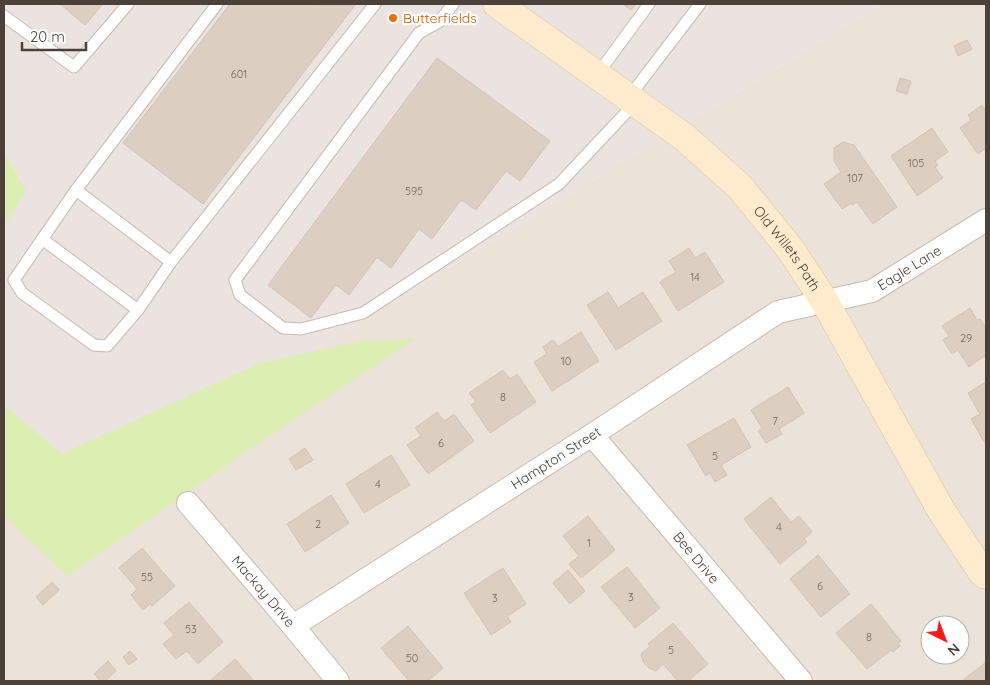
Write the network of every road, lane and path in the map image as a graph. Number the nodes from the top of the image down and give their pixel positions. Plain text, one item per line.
1 (128, 4) edge
2 (217, 4) edge
3 (375, 4) edge
4 (453, 4) edge
5 (497, 4) edge
6 (649, 4) edge
7 (700, 4) edge
8 (4, 16) edge
9 (597, 75) junction
10 (632, 100) junction
11 (76, 190) junction
12 (986, 220) edge
13 (42, 239) junction
14 (171, 262) junction
15 (825, 302) junction
16 (138, 310) junction
17 (592, 434) junction
18 (188, 503) dead end
19 (986, 574) edge
20 (293, 626) junction
21 (338, 681) edge
22 (801, 681) edge

1 - 8 lane
2 - 11 lane
3 - 14 lane
4 - 10 lane
5 - 9 main road, Old Willets Path
6 - 9 lane
7 - 10 lane
9 - 10 main road, Old Willets Path
10 - 15 main road, Old Willets Path
11 - 13 lane
11 - 14 lane
12 - 15 street, Eagle Lane
13 - 16 lane
13 - 16 lane
14 - 16 lane
15 - 17 street, Hampton Street
15 - 19 main road, Old Willets Path
17 - 20 street, Hampton Street
17 - 22 street, Bee Drive
18 - 20 street, Mackay Drive
20 - 21 street, Mackay Drive

